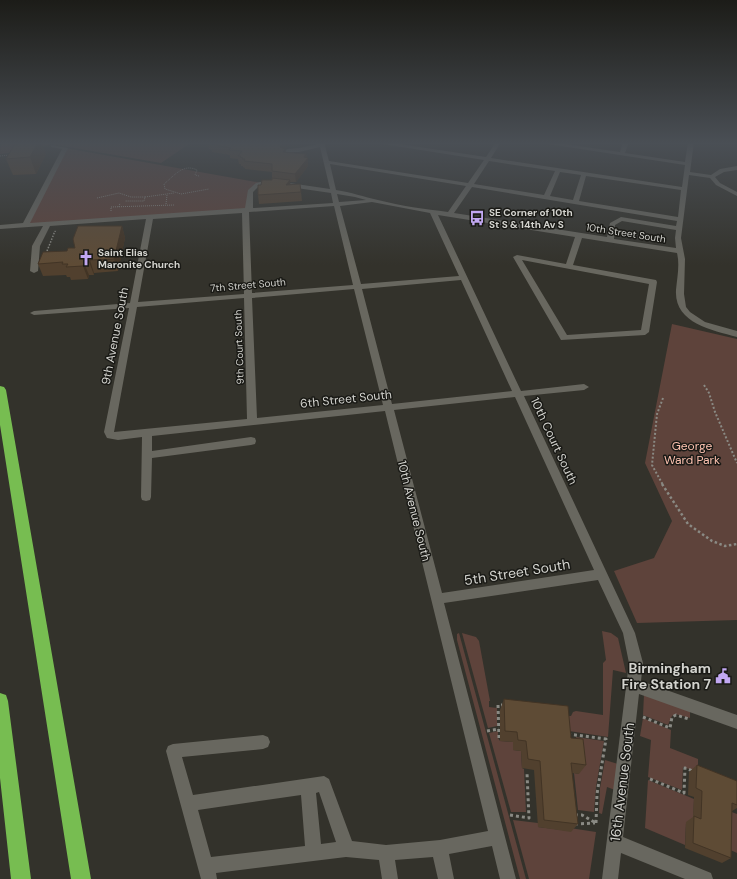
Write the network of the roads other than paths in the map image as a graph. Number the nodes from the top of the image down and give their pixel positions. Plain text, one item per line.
1 (47, 183) edge
2 (262, 183) edge
3 (273, 183) edge
4 (330, 183) edge
5 (458, 183) edge
6 (552, 183) edge
7 (581, 183) edge
8 (645, 183) edge
9 (686, 183) edge
10 (717, 183) edge
11 (470, 185) junction
12 (685, 189) junction
13 (737, 194) edge
14 (546, 197) junction
15 (334, 198) junction
16 (377, 202) junction
17 (575, 202) junction
18 (248, 210) junction
19 (433, 212) junction
20 (450, 215) junction
21 (150, 216) junction
22 (680, 218) junction
23 (47, 224) junction
24 (26, 225) junction
25 (0, 227) edge
26 (679, 228) junction
27 (579, 236) junction
28 (610, 240) junction
29 (143, 251) junction
30 (680, 251) junction
31 (133, 252) dead end
32 (569, 267) junction
33 (34, 270) dead end
34 (463, 278) junction
35 (357, 286) junction
36 (247, 295) junction
37 (133, 304) junction
38 (34, 313) dead end
39 (737, 334) edge
40 (584, 386) dead end
41 (0, 390) edge
42 (518, 394) junction
43 (388, 408) junction
44 (252, 423) junction
45 (147, 433) junction
46 (112, 435) joint
47 (250, 441) dead end
48 (147, 455) junction
49 (146, 498) dead end
50 (602, 574) junction
51 (437, 599) junction
52 (634, 685) junction
53 (0, 702) edge
54 (737, 722) edge
55 (263, 742) dead end
56 (308, 786) junction
57 (188, 804) junction
58 (497, 836) junction
59 (615, 842) junction
60 (440, 848) junction
61 (346, 849) junction
62 (314, 853) junction
63 (386, 853) junction
64 (207, 873) edge
65 (21, 879) edge
66 (81, 879) edge
67 (390, 879) edge
68 (446, 879) edge
69 (508, 879) edge
70 (610, 879) edge
71 (704, 879) edge

1 - 24 street
2 - 18 street, 9th Court South
3 - 15 street, 10th Street South
4 - 15 street, 10th Avenue South
5 - 11 street
6 - 14 street
7 - 17 street
8 - 12 street
9 - 12 street
10 - 13 street
11 - 14 street
11 - 20 street
12 - 22 street
14 - 17 street
15 - 16 street
15 - 16 street, 10th Street South
15 - 18 street
15 - 35 street, 10th Avenue South
16 - 19 street, 10th Street South
17 - 22 street
18 - 21 street
18 - 36 street, 9th Court South
19 - 20 street, 10th Street South
19 - 34 street, 10th Court South
20 - 27 street, 10th Street South
21 - 23 street
21 - 29 street, 9th Avenue South
22 - 26 street
23 - 24 street
23 - 33 street
24 - 25 street
26 - 28 street
26 - 30 street
27 - 28 street, 10th Street South
27 - 32 street
28 - 30 street, 10th Street South
29 - 31 street
29 - 37 street, 9th Avenue South
30 - 39 street
32 - 32 street
34 - 35 street, 7th Street South
34 - 42 street, 10th Court South
35 - 36 street, 7th Street South
35 - 43 street, 10th Avenue South
36 - 37 street, 7th Street South
36 - 44 street, 9th Court South
37 - 38 street, 7th Street South
37 - 46 street, 9th Avenue South
40 - 42 street, 6th Street South
41 - 66 highway
42 - 43 street, 6th Street South
42 - 50 street, 10th Court South
43 - 44 street, 6th Street South
43 - 51 street, 10th Avenue South
44 - 45 street, 6th Street South
45 - 46 street, 6th Street South
45 - 48 street
47 - 48 street
48 - 49 street
50 - 51 street, 5th Street South
50 - 52 street, 10th Court South
51 - 58 street, 10th Avenue South
52 - 54 street
52 - 59 street, 16th Avenue South
53 - 65 highway
55 - 57 street
56 - 57 street
56 - 61 street
56 - 62 street
57 - 64 street
58 - 60 street
58 - 69 street, 10th Avenue South
59 - 70 street, 16th Avenue South
59 - 71 street
60 - 63 street
60 - 68 street
61 - 62 street
61 - 63 street
62 - 64 street
63 - 67 street

